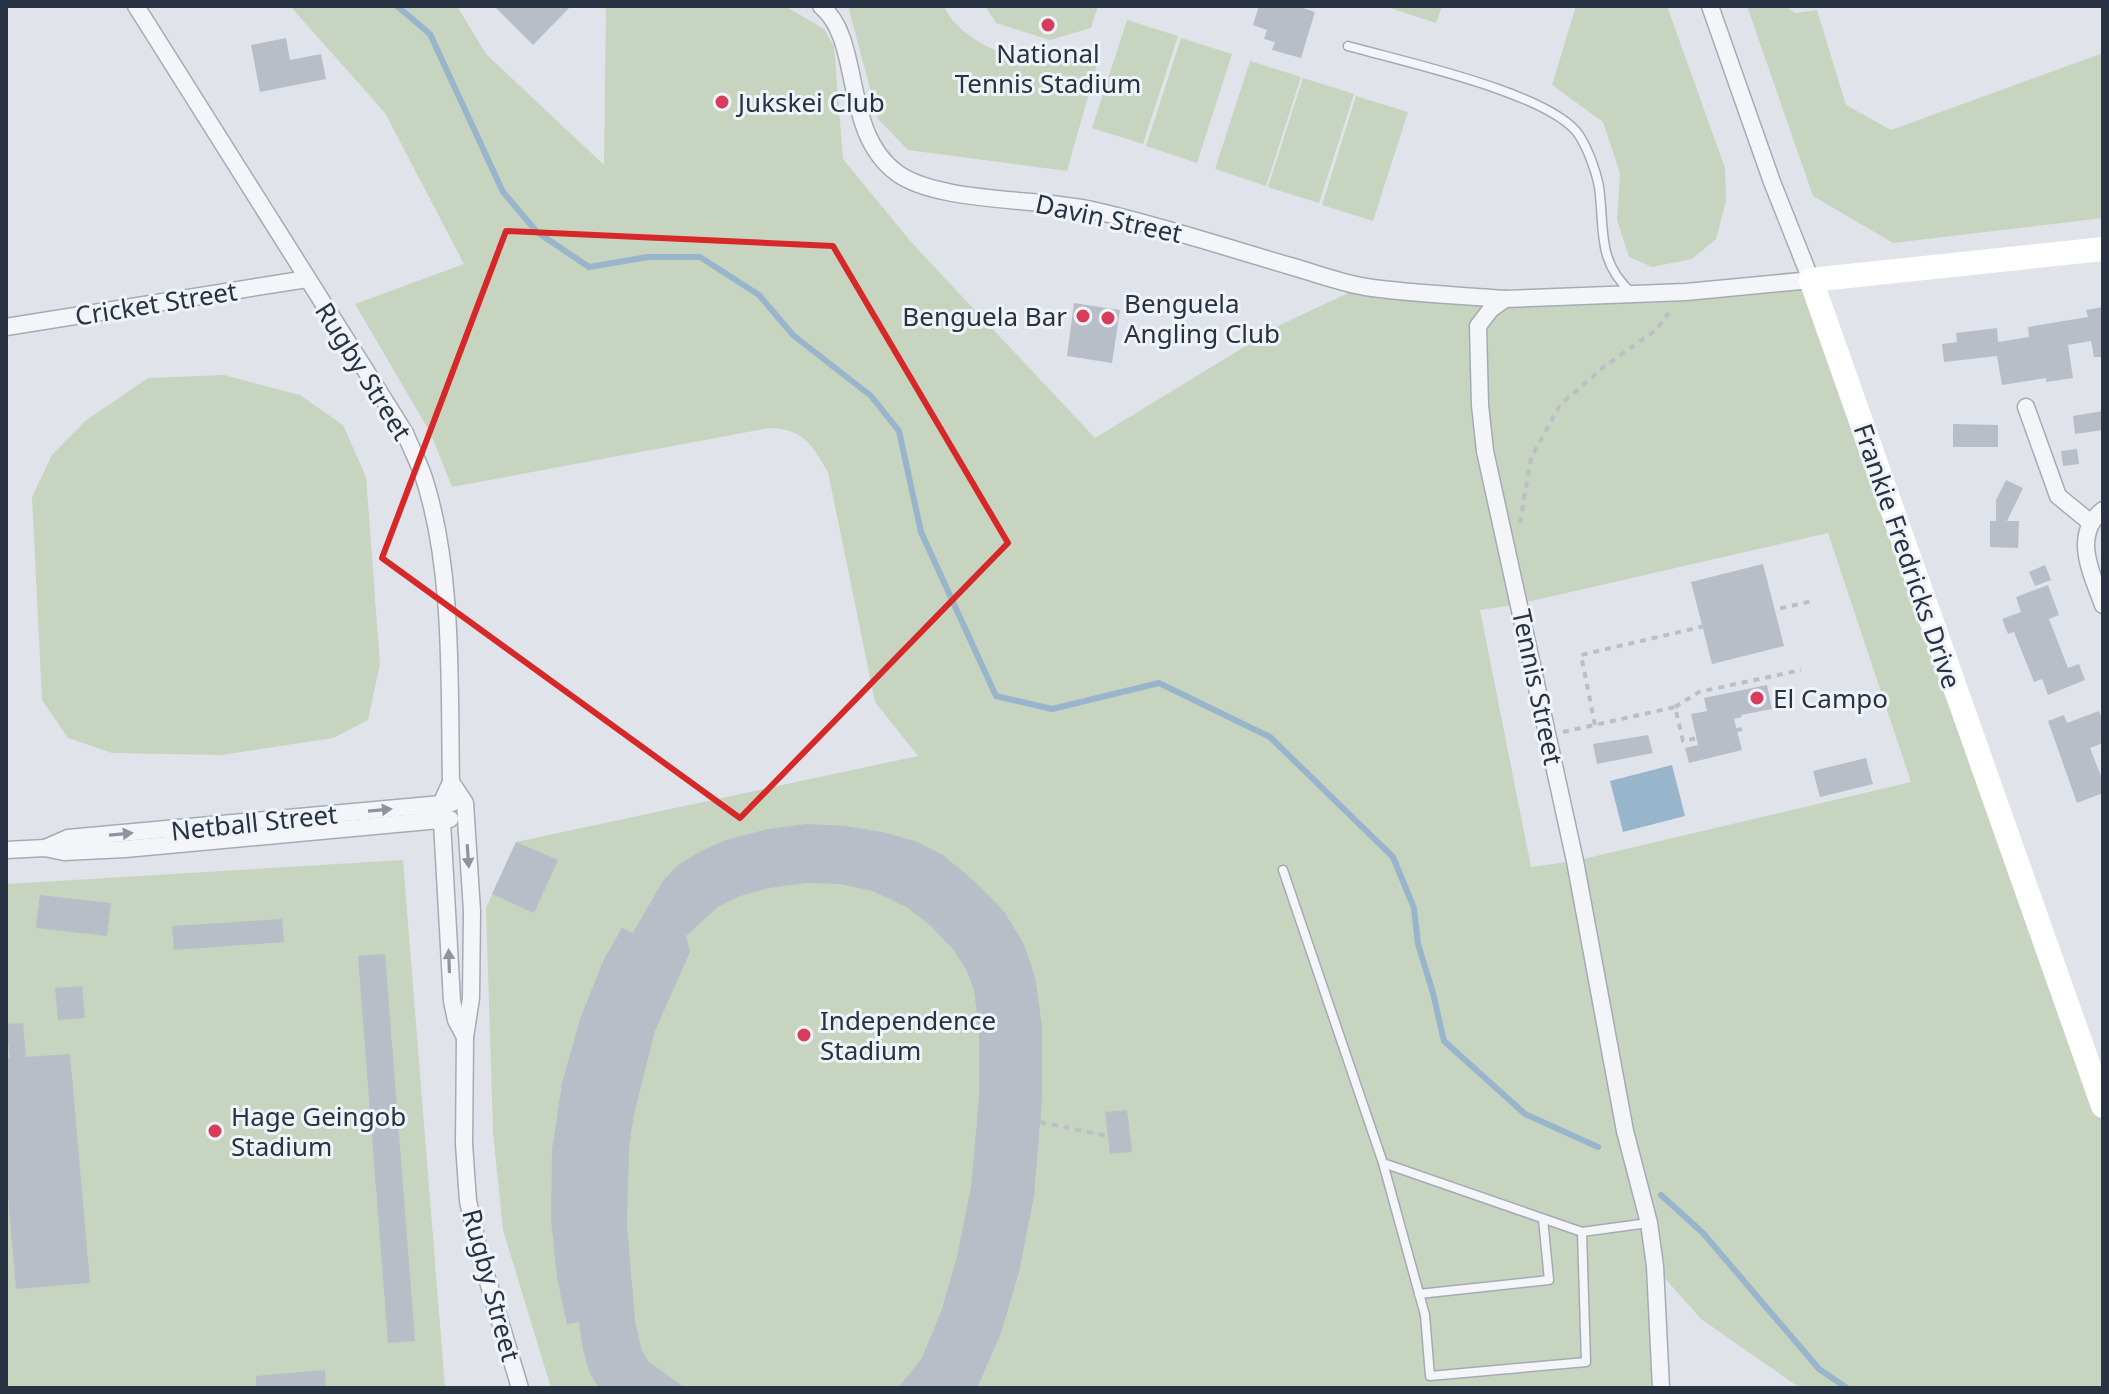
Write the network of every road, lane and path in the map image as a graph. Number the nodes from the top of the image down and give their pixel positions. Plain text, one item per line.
1 (136, 6) edge
2 (821, 6) edge
3 (1710, 6) edge
4 (1348, 46) dead end
5 (2103, 249) edge
6 (307, 279) junction
7 (1811, 280) junction
8 (1686, 292) junction
9 (1633, 293) junction
10 (1505, 299) junction
11 (6, 327) edge
12 (2026, 407) dead end
13 (2103, 510) edge
14 (2091, 523) junction
15 (1519, 534) dead end
16 (1812, 601) dead end
17 (2103, 605) edge
18 (1801, 670) dead end
19 (1675, 707) junction
20 (1595, 725) junction
21 (1747, 728) dead end
22 (1549, 736) junction
23 (451, 782) junction
24 (465, 810) junction
25 (442, 812) junction
26 (6, 850) edge
27 (1283, 870) dead end
28 (465, 1037) junction
29 (2103, 1106) edge
30 (1040, 1122) dead end
31 (1108, 1136) dead end
32 (1383, 1163) junction
33 (1543, 1219) junction
34 (1649, 1223) junction
35 (1582, 1232) junction
36 (1419, 1294) junction
37 (520, 1388) edge
38 (1661, 1388) edge

1 - 6 street, Rugby Street
2 - 10 street, Davin Street
3 - 7 street, Frankie Fredricks Drive
4 - 9 lane
5 - 7 street
6 - 11 street, Cricket Street
6 - 23 street, Rugby Street
7 - 8 street
7 - 29 street, Frankie Fredricks Drive
8 - 9 street
8 - 15 path
9 - 10 street
10 - 22 street, Tennis Street
12 - 14 street
13 - 14 street
14 - 17 street
16 - 20 path
18 - 19 path
19 - 20 path
19 - 21 path
20 - 22 path
22 - 34 street, Tennis Street
23 - 24 street
23 - 25 street, Rugby Street
24 - 25 street, Netball Street
24 -> 28 street, Rugby Street
25 - 26 street, Netball Street
28 -> 25 street, Rugby Street
27 - 32 lane
28 - 37 street, Rugby Street
30 - 31 path
32 - 33 lane
32 - 36 lane
33 - 35 lane
33 - 36 lane
34 - 35 lane
34 - 38 street, Tennis Street
35 - 36 lane

